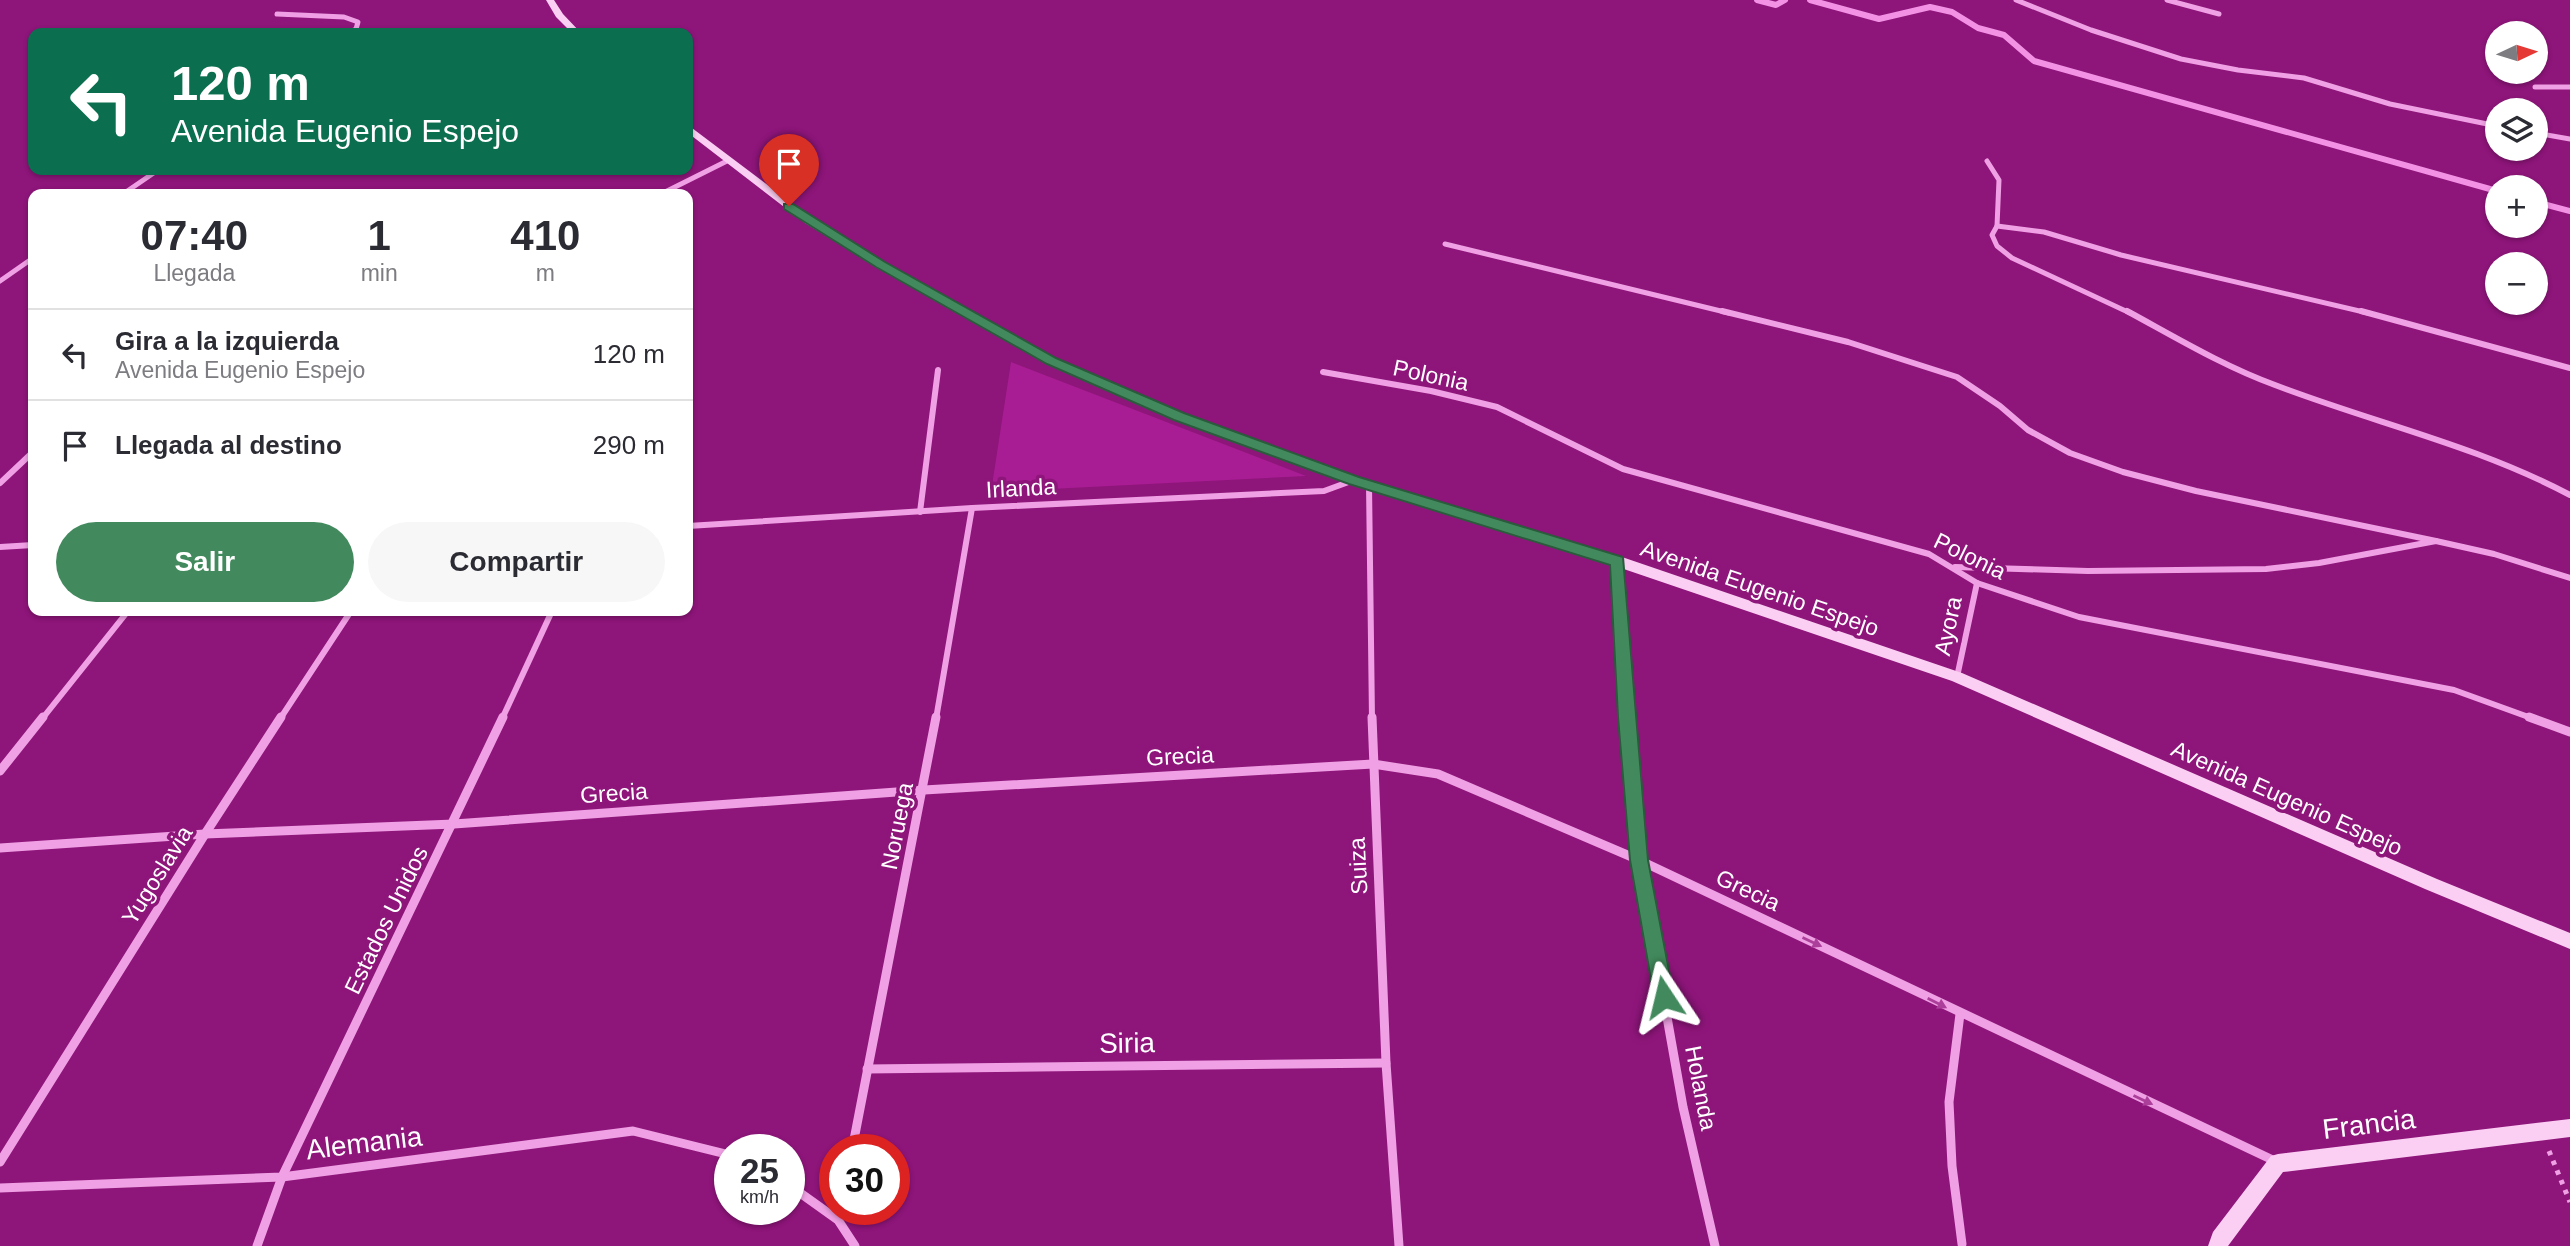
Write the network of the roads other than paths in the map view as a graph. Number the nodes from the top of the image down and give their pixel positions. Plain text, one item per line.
1 (550, 0) edge
2 (2016, 0) edge
3 (2167, 0) edge
4 (2219, 13) dead end
5 (276, 14) dead end
6 (356, 28) edge
7 (572, 28) edge
8 (2535, 87) dead end
9 (2570, 87) edge
10 (2485, 124) edge
11 (693, 132) edge
12 (2548, 135) edge
13 (2570, 139) edge
14 (727, 161) junction
15 (1987, 161) dead end
16 (151, 175) edge
17 (130, 189) edge
18 (671, 189) edge
19 (1997, 226) junction
20 (1445, 244) dead end
21 (28, 261) edge
22 (0, 281) edge
23 (2570, 369) edge
24 (939, 370) dead end
25 (1323, 372) dead end
26 (28, 457) edge
27 (1361, 482) junction
28 (0, 483) edge
29 (2570, 495) edge
30 (972, 508) junction
31 (920, 512) junction
32 (693, 526) edge
33 (2436, 541) junction
34 (28, 545) edge
35 (0, 547) edge
36 (1618, 561) junction
37 (1954, 567) junction
38 (2570, 578) edge
39 (1977, 583) junction
40 (124, 616) edge
41 (348, 616) edge
42 (550, 616) edge
43 (1957, 677) junction
44 (2570, 732) edge
45 (1373, 764) junction
46 (0, 771) edge
47 (924, 790) junction
48 (454, 824) junction
49 (205, 834) junction
50 (0, 848) edge
51 (1639, 860) junction
52 (2570, 941) edge
53 (1960, 1014) junction
54 (1386, 1063) junction
55 (867, 1069) junction
56 (2570, 1128) edge
57 (855, 1134) edge
58 (714, 1151) edge
59 (0, 1162) edge
60 (2278, 1163) junction
61 (282, 1177) junction
62 (0, 1188) edge
63 (844, 1225) edge
64 (1962, 1244) edge
65 (257, 1246) edge
66 (855, 1246) edge
67 (1399, 1246) edge
68 (1715, 1246) edge
69 (2218, 1246) edge

1 - 7 main road
2 - 10 street
3 - 4 street
5 - 6 street
8 - 9 street
11 - 14 main road, Avenida Eugenio Espejo
12 - 13 street
14 - 18 street
14 - 27 main road, Avenida Eugenio Espejo
15 - 19 street
16 - 17 street
19 - 23 street
19 - 29 street
20 - 33 street
21 - 22 street
24 - 31 street
25 - 37 street, Polonia
26 - 28 street
27 - 30 street, Irlanda
27 - 36 main road, Avenida Eugenio Espejo
27 - 45 street, Suiza
30 - 31 street, Irlanda
30 - 47 street, Noruega
31 - 32 street, Irlanda
33 - 37 street
33 - 38 street
34 - 35 street
36 - 43 main road, Avenida Eugenio Espejo
36 - 51 street, Holanda
37 - 39 street, Polonia
39 - 43 street, Ayora
39 - 44 street, Polonia
40 - 46 street
41 - 49 street, Yugoslavia
42 - 48 street, Estados Unidos
43 - 52 main road, Avenida Eugenio Espejo
45 - 47 street, Grecia
45 - 51 street, Grecia
45 - 54 street, Suiza
47 - 48 street, Grecia
47 - 55 street, Noruega
48 - 49 street, Grecia
48 - 61 street, Estados Unidos
49 - 50 street, Grecia
49 - 59 street, Yugoslavia
51 -> 53 street, Grecia
51 - 68 street, Holanda
53 -> 60 street, Grecia
53 - 64 street
54 - 55 street, Siria
54 - 67 street, Suiza
55 - 57 street, Noruega
56 - 60 main road, Francia
58 - 61 street, Alemania
60 - 69 main road
61 - 62 street, Alemania
61 - 65 street, Estados Unidos
63 - 66 street

